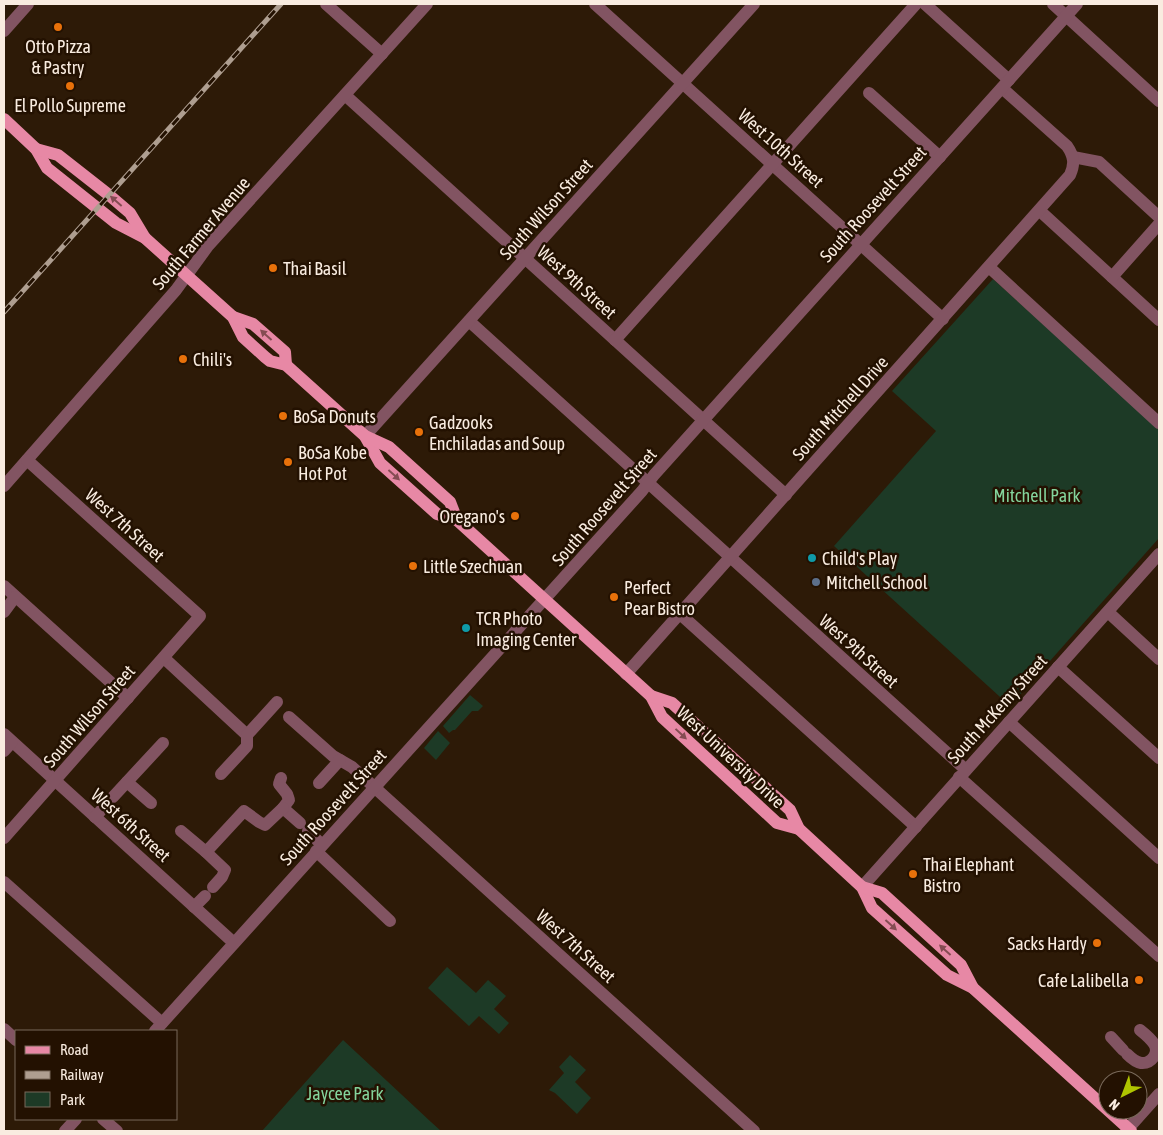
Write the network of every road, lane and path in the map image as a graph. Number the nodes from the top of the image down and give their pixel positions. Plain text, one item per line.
1 (28, 4) edge
2 (326, 4) edge
3 (427, 4) edge
4 (595, 4) edge
5 (754, 4) edge
6 (916, 4) edge
7 (925, 4) edge
8 (1053, 4) edge
9 (1077, 4) edge
10 (1066, 16) junction
11 (4, 31) edge
12 (382, 54) junction
13 (683, 83) junction
14 (1005, 84) junction
15 (869, 93) dead end
16 (345, 95) junction
17 (1159, 101) edge
18 (4, 119) edge
19 (940, 157) junction
20 (1074, 160) junction
21 (772, 164) junction
22 (1040, 211) junction
23 (1159, 218) edge
24 (1159, 224) edge
25 (861, 245) junction
26 (525, 258) junction
27 (990, 267) junction
28 (187, 275) junction
29 (1112, 277) junction
30 (943, 319) junction
31 (1159, 320) edge
32 (469, 321) junction
33 (615, 340) junction
34 (704, 420) junction
35 (1159, 423) edge
36 (364, 436) junction
37 (27, 460) junction
38 (648, 483) junction
39 (4, 486) edge
40 (786, 495) junction
41 (730, 557) junction
42 (1158, 557) edge
43 (4, 586) edge
44 (16, 597) junction
45 (545, 599) junction
46 (4, 612) edge
47 (1108, 612) junction
48 (679, 613) junction
49 (200, 616) joint
50 (164, 658) junction
51 (1159, 659) edge
52 (1058, 668) junction
53 (626, 674) junction
54 (651, 696) junction
55 (128, 698) junction
56 (276, 702) dead end
57 (289, 717) dead end
58 (1009, 722) junction
59 (247, 735) junction
60 (7, 742) edge
61 (164, 743) dead end
62 (1159, 758) edge
63 (340, 760) junction
64 (221, 774) dead end
65 (963, 774) junction
66 (281, 778) dead end
67 (56, 781) junction
68 (127, 782) junction
69 (319, 783) dead end
70 (374, 788) junction
71 (151, 803) dead end
72 (283, 808) junction
73 (95, 816) junction
74 (916, 827) junction
75 (799, 829) junction
76 (181, 831) dead end
77 (4, 838) edge
78 (319, 848) junction
79 (206, 852) junction
80 (1159, 858) edge
81 (4, 882) edge
82 (862, 887) junction
83 (194, 906) junction
84 (390, 920) dead end
85 (234, 943) junction
86 (1159, 956) edge
87 (973, 988) junction
88 (158, 1027) edge
89 (4, 1029) edge
90 (1140, 1030) dead end
91 (1111, 1036) dead end
92 (15, 1039) edge
93 (1159, 1094) edge
94 (75, 1120) edge
95 (104, 1120) edge
96 (1128, 1130) edge
97 (65, 1131) edge
98 (117, 1131) edge
99 (754, 1131) edge

1 - 11 street
2 - 12 street
3 - 12 street, South Farmer Avenue
4 - 13 street, West 10th Street
5 - 13 street, South Wilson Street
6 - 21 street
7 - 14 street
8 - 10 street
9 - 10 street, South Roosevelt Street
10 - 14 street, South Roosevelt Street
10 - 17 street
12 - 16 street, South Farmer Avenue
13 - 21 street, West 10th Street
13 - 26 street, South Wilson Street
14 - 19 street, South Roosevelt Street
14 - 20 street
15 - 19 street
16 - 26 street, West 9th Street
16 - 28 street, South Farmer Avenue
18 - 28 main road, West University Drive
19 - 25 street, South Roosevelt Street
20 - 22 street, South Mitchell Drive
20 - 23 street
21 - 25 street, West 10th Street
21 - 33 street
22 - 27 street, South Mitchell Drive
22 - 29 street
24 - 29 street
25 - 30 street, West 10th Street
25 - 34 street, South Roosevelt Street
26 - 32 street, South Wilson Street
26 - 33 street, West 9th Street
27 - 30 street, South Mitchell Drive
27 - 35 street
28 - 36 main road, West University Drive
28 - 37 street, South Farmer Avenue
29 - 31 street
30 - 40 street, South Mitchell Drive
32 - 36 street, South Wilson Street
32 - 38 street, West 9th Street
33 - 34 street, West 9th Street
34 - 38 street, South Roosevelt Street
34 - 40 street, West 9th Street
36 - 45 main road, West University Drive
37 - 39 street, South Farmer Avenue
37 - 49 street, West 7th Street
38 - 41 street, West 9th Street
38 - 45 street, South Roosevelt Street
40 - 41 street, South Mitchell Drive
41 - 48 street, South Mitchell Drive
41 - 65 street, West 9th Street
42 - 47 street, South McKemy Street
43 - 44 street
44 - 46 street
44 - 55 street
45 - 53 main road, West University Drive
45 - 70 street, South Roosevelt Street
47 - 51 street
47 - 52 street, South McKemy Street
48 - 53 street, South Mitchell Drive
48 - 74 street
49 - 50 street, South Wilson Street
50 - 55 street, South Wilson Street
50 - 59 street
52 - 58 street, South McKemy Street
52 - 62 street
53 - 54 main road, West University Drive
54 - 75 main road, West University Drive
54 -> 75 main road, West University Drive
55 - 67 street, South Wilson Street
56 - 59 street
57 - 63 street, West 7th Street
58 - 65 street, South McKemy Street
58 - 80 street
59 - 64 street
60 - 67 street, West 6th Street
61 - 68 street
63 - 69 street
63 - 70 street, West 7th Street
65 - 74 street, South McKemy Street
65 - 86 street, West 9th Street
66 - 72 street
67 - 73 street, West 6th Street
67 - 77 street, South Wilson Street
68 - 71 street
68 - 73 street
70 - 78 street, South Roosevelt Street
70 - 99 street, West 7th Street
72 - 78 street
72 - 79 street
73 - 83 street, West 6th Street
74 - 82 street, South McKemy Street
75 - 82 main road, West University Drive
76 - 79 street
78 - 84 street
78 - 85 street, South Roosevelt Street
79 - 83 street
81 - 88 street
82 -> 87 main road, West University Drive
87 -> 82 main road, West University Drive
83 - 85 street, West 6th Street
85 - 88 street, South Roosevelt Street
87 - 96 main road, West University Drive
89 - 92 street
90 - 91 street
93 - 96 street
94 - 97 street
95 - 98 street

